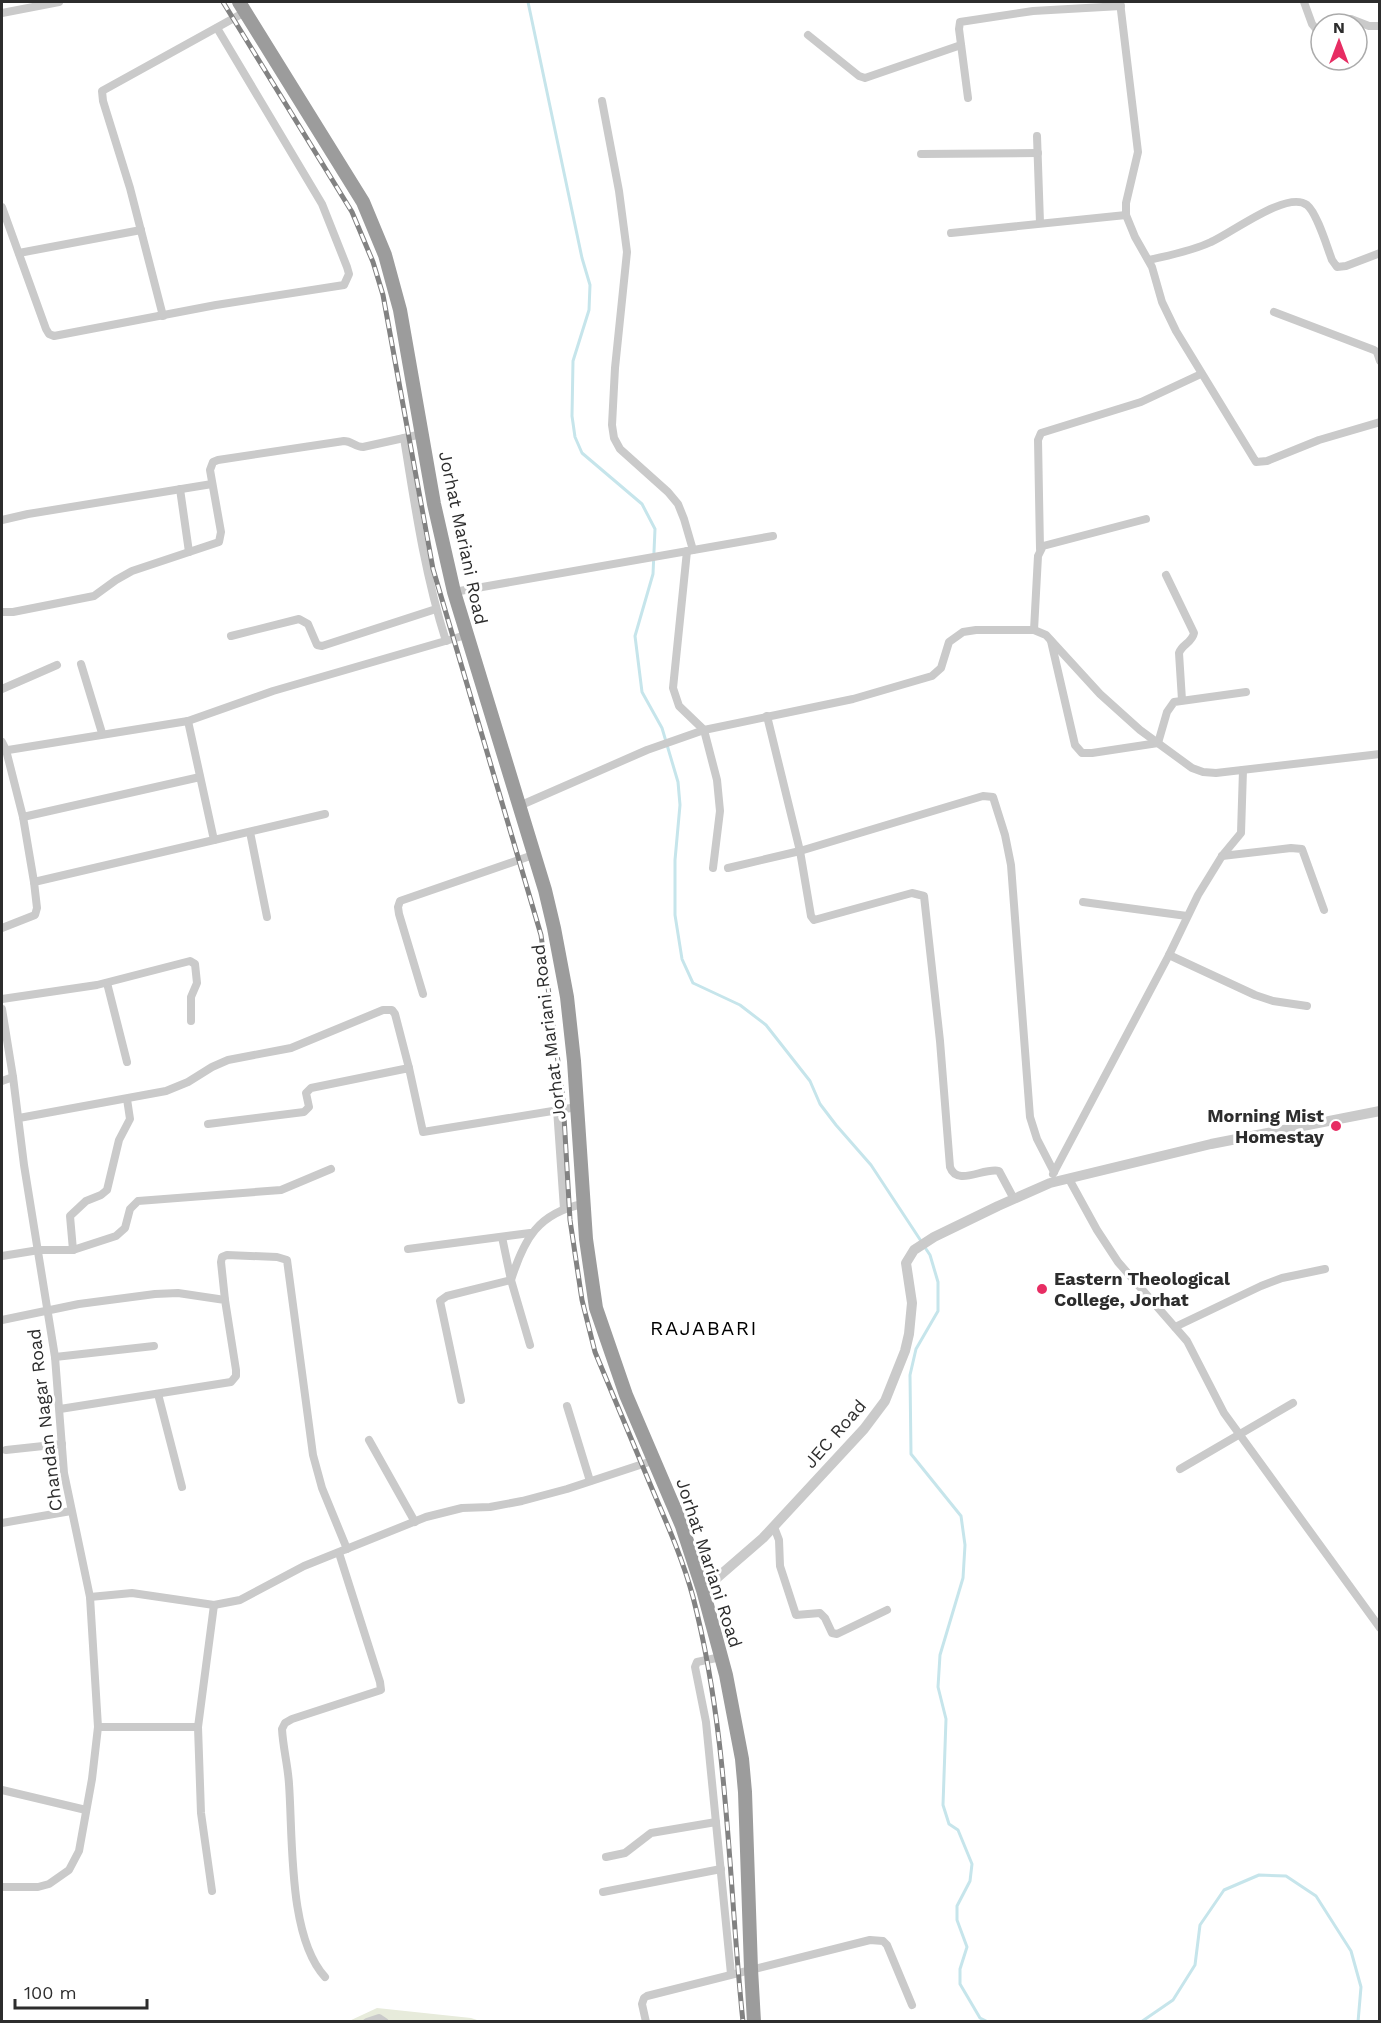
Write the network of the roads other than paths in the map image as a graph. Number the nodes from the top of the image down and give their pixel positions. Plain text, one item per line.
1 (59, 2) edge
2 (1120, 4) edge
3 (242, 7) edge
4 (2, 13) edge
5 (217, 28) junction
6 (808, 35) dead end
7 (961, 45) junction
8 (968, 98) dead end
9 (602, 101) dead end
10 (1037, 136) dead end
11 (1038, 153) junction
12 (921, 154) dead end
13 (2, 207) edge
14 (1126, 215) junction
15 (1040, 223) junction
16 (141, 230) junction
17 (951, 233) dead end
18 (20, 253) junction
19 (1379, 256) edge
20 (1149, 260) junction
21 (1274, 312) dead end
22 (163, 316) junction
23 (1380, 361) edge
24 (1201, 374) junction
25 (1380, 422) edge
26 (422, 434) junction
27 (404, 438) junction
28 (212, 484) junction
29 (180, 489) junction
30 (1146, 519) dead end
31 (2, 520) edge
32 (773, 536) dead end
33 (1040, 549) junction
34 (690, 550) junction
35 (189, 552) junction
36 (1166, 575) dead end
37 (454, 592) junction
38 (436, 609) junction
39 (2, 612) edge
40 (1034, 630) junction
41 (466, 635) junction
42 (231, 636) dead end
43 (446, 641) junction
44 (1051, 641) junction
45 (81, 663) dead end
46 (57, 665) dead end
47 (2, 689) edge
48 (1246, 692) dead end
49 (1182, 700) junction
50 (767, 716) junction
51 (188, 721) junction
52 (704, 730) junction
53 (102, 733) junction
54 (1158, 743) junction
55 (3, 748) edge
56 (1380, 754) edge
57 (1243, 770) junction
58 (200, 777) junction
59 (519, 806) junction
60 (325, 814) dead end
61 (23, 817) junction
62 (250, 832) junction
63 (214, 840) junction
64 (800, 851) junction
65 (533, 855) junction
66 (1222, 856) junction
67 (712, 868) dead end
68 (728, 868) dead end
69 (34, 882) junction
70 (1083, 902) dead end
71 (1324, 910) dead end
72 (1187, 916) junction
73 (267, 917) dead end
74 (2, 928) edge
75 (1169, 956) junction
76 (107, 983) junction
77 (423, 994) dead end
78 (2, 999) edge
79 (1307, 1006) dead end
80 (2, 1009) edge
81 (191, 1021) dead end
82 (128, 1062) dead end
83 (409, 1068) junction
84 (13, 1077) junction
85 (2, 1081) edge
86 (127, 1099) junction
87 (577, 1107) junction
88 (557, 1109) junction
89 (1380, 1111) edge
90 (19, 1118) junction
91 (208, 1124) dead end
92 (331, 1169) dead end
93 (1052, 1177) junction
94 (1069, 1179) junction
95 (1014, 1199) junction
96 (583, 1204) junction
97 (564, 1209) junction
98 (530, 1233) junction
99 (502, 1237) junction
100 (408, 1249) dead end
101 (39, 1250) junction
102 (73, 1250) junction
103 (2, 1256) edge
104 (1325, 1269) dead end
105 (511, 1280) junction
106 (225, 1300) junction
107 (49, 1310) junction
108 (2, 1320) edge
109 (1175, 1327) junction
110 (154, 1346) dead end
111 (530, 1346) dead end
112 (55, 1357) junction
113 (158, 1394) junction
114 (461, 1400) dead end
115 (1293, 1403) dead end
116 (567, 1406) dead end
117 (60, 1409) junction
118 (1239, 1434) junction
119 (369, 1440) dead end
120 (62, 1444) junction
121 (6, 1450) dead end
122 (655, 1460) junction
123 (1180, 1469) dead end
124 (590, 1481) junction
125 (182, 1487) dead end
126 (71, 1511) junction
127 (415, 1522) junction
128 (2, 1523) edge
129 (774, 1527) junction
130 (343, 1551) junction
131 (703, 1590) junction
132 (90, 1597) junction
133 (214, 1605) junction
134 (887, 1610) dead end
135 (1380, 1628) edge
136 (721, 1657) junction
137 (98, 1727) junction
138 (198, 1727) junction
139 (2, 1790) edge
140 (86, 1810) junction
141 (716, 1822) junction
142 (606, 1857) dead end
143 (721, 1869) junction
144 (2, 1887) edge
145 (212, 1891) dead end
146 (603, 1892) dead end
147 (751, 1969) junction
148 (731, 1974) junction
149 (325, 1977) dead end
150 (912, 2005) dead end
151 (367, 2022) edge
152 (385, 2022) edge
153 (646, 2022) edge
154 (754, 2022) edge

1 - 4 street
2 - 7 street
2 - 14 street
3 - 5 street
3 - 26 highway, Jorhat Mariani Road
5 - 16 street
5 - 22 street
6 - 7 street
7 - 8 street
9 - 34 street
10 - 11 street
11 - 12 street
11 - 15 street
13 - 18 street
14 - 15 street
14 - 20 street
15 - 17 street
16 - 18 street
16 - 22 street
18 - 22 street
19 - 20 street
20 - 24 street
21 - 23 street
24 - 25 street
24 - 33 street
26 - 27 street
26 - 37 highway, Jorhat Mariani Road
27 - 28 street
27 - 38 street
28 - 29 street
28 - 35 street
29 - 31 street
29 - 35 street
30 - 33 street
32 - 34 street
33 - 40 street
34 - 37 street
34 - 52 street
35 - 39 street
36 - 49 street
37 - 41 highway, Jorhat Mariani Road
38 - 42 street
38 - 43 street
40 - 44 street
40 - 50 street
41 - 43 street
41 - 59 highway, Jorhat Mariani Road
43 - 51 street
44 - 54 street
44 - 54 street
45 - 53 street
46 - 47 street
48 - 49 street
49 - 54 street
50 - 52 street
50 - 64 street
51 - 53 street
51 - 58 street
52 - 59 street
52 - 67 street
53 - 55 street
54 - 57 street
55 - 61 street
56 - 57 street
57 - 66 street
58 - 61 street
58 - 63 street
59 - 65 highway, Jorhat Mariani Road
60 - 62 street
61 - 69 street
62 - 63 street
62 - 73 street
63 - 69 street
64 - 68 street
64 - 93 street
64 - 95 street
65 - 77 street
65 - 87 highway, Jorhat Mariani Road
66 - 71 street
66 - 72 street
69 - 74 street
70 - 72 street
72 - 75 street
75 - 79 street
75 - 93 street
76 - 78 street
76 - 81 street
76 - 82 street
80 - 84 street, Chandan Nagar Road
83 - 86 street
83 - 88 street
83 - 91 street
84 - 85 street
84 - 90 street, Chandan Nagar Road
86 - 90 street
86 - 102 street
87 - 88 street
87 - 96 highway, Jorhat Mariani Road
88 - 97 street
89 - 94 street, JEC Road
90 - 101 street, Chandan Nagar Road
92 - 102 street
93 - 94 street, JEC Road
93 - 95 street, JEC Road
94 - 109 street
95 - 129 street, JEC Road
96 - 97 street
96 - 122 highway, Jorhat Mariani Road
97 - 98 street
98 - 99 street
98 - 105 street
99 - 100 street
99 - 105 street
101 - 102 street
101 - 103 street
101 - 107 street, Chandan Nagar Road
104 - 109 street
105 - 111 street
105 - 114 street
106 - 107 street
106 - 113 street
106 - 130 street
107 - 108 street
107 - 112 street, Chandan Nagar Road
109 - 118 street
110 - 112 street
112 - 117 street, Chandan Nagar Road
113 - 117 street
113 - 125 street
115 - 118 street
116 - 124 street
117 - 120 street, Chandan Nagar Road
118 - 123 street
118 - 135 street
119 - 127 street
120 - 121 street
120 - 126 street, Chandan Nagar Road
122 - 124 street
122 - 131 highway, Jorhat Mariani Road
124 - 127 street
126 - 128 street
126 - 132 street, Chandan Nagar Road
127 - 130 street
129 - 131 street, JEC Road
129 - 134 street
130 - 133 street
130 - 149 street
131 - 136 highway, Jorhat Mariani Road
132 - 133 street
132 - 137 street, Chandan Nagar Road
133 - 138 street
136 - 141 street
136 - 147 highway, Jorhat Mariani Road
137 - 138 street
137 - 140 street, Chandan Nagar Road
138 - 145 street
139 - 140 street
140 - 144 street, Chandan Nagar Road
141 - 142 street
141 - 143 street
143 - 146 street
143 - 148 street
147 - 148 street
147 - 150 street
147 - 154 highway, Jorhat Mariani Road
148 - 153 street
151 - 152 street

